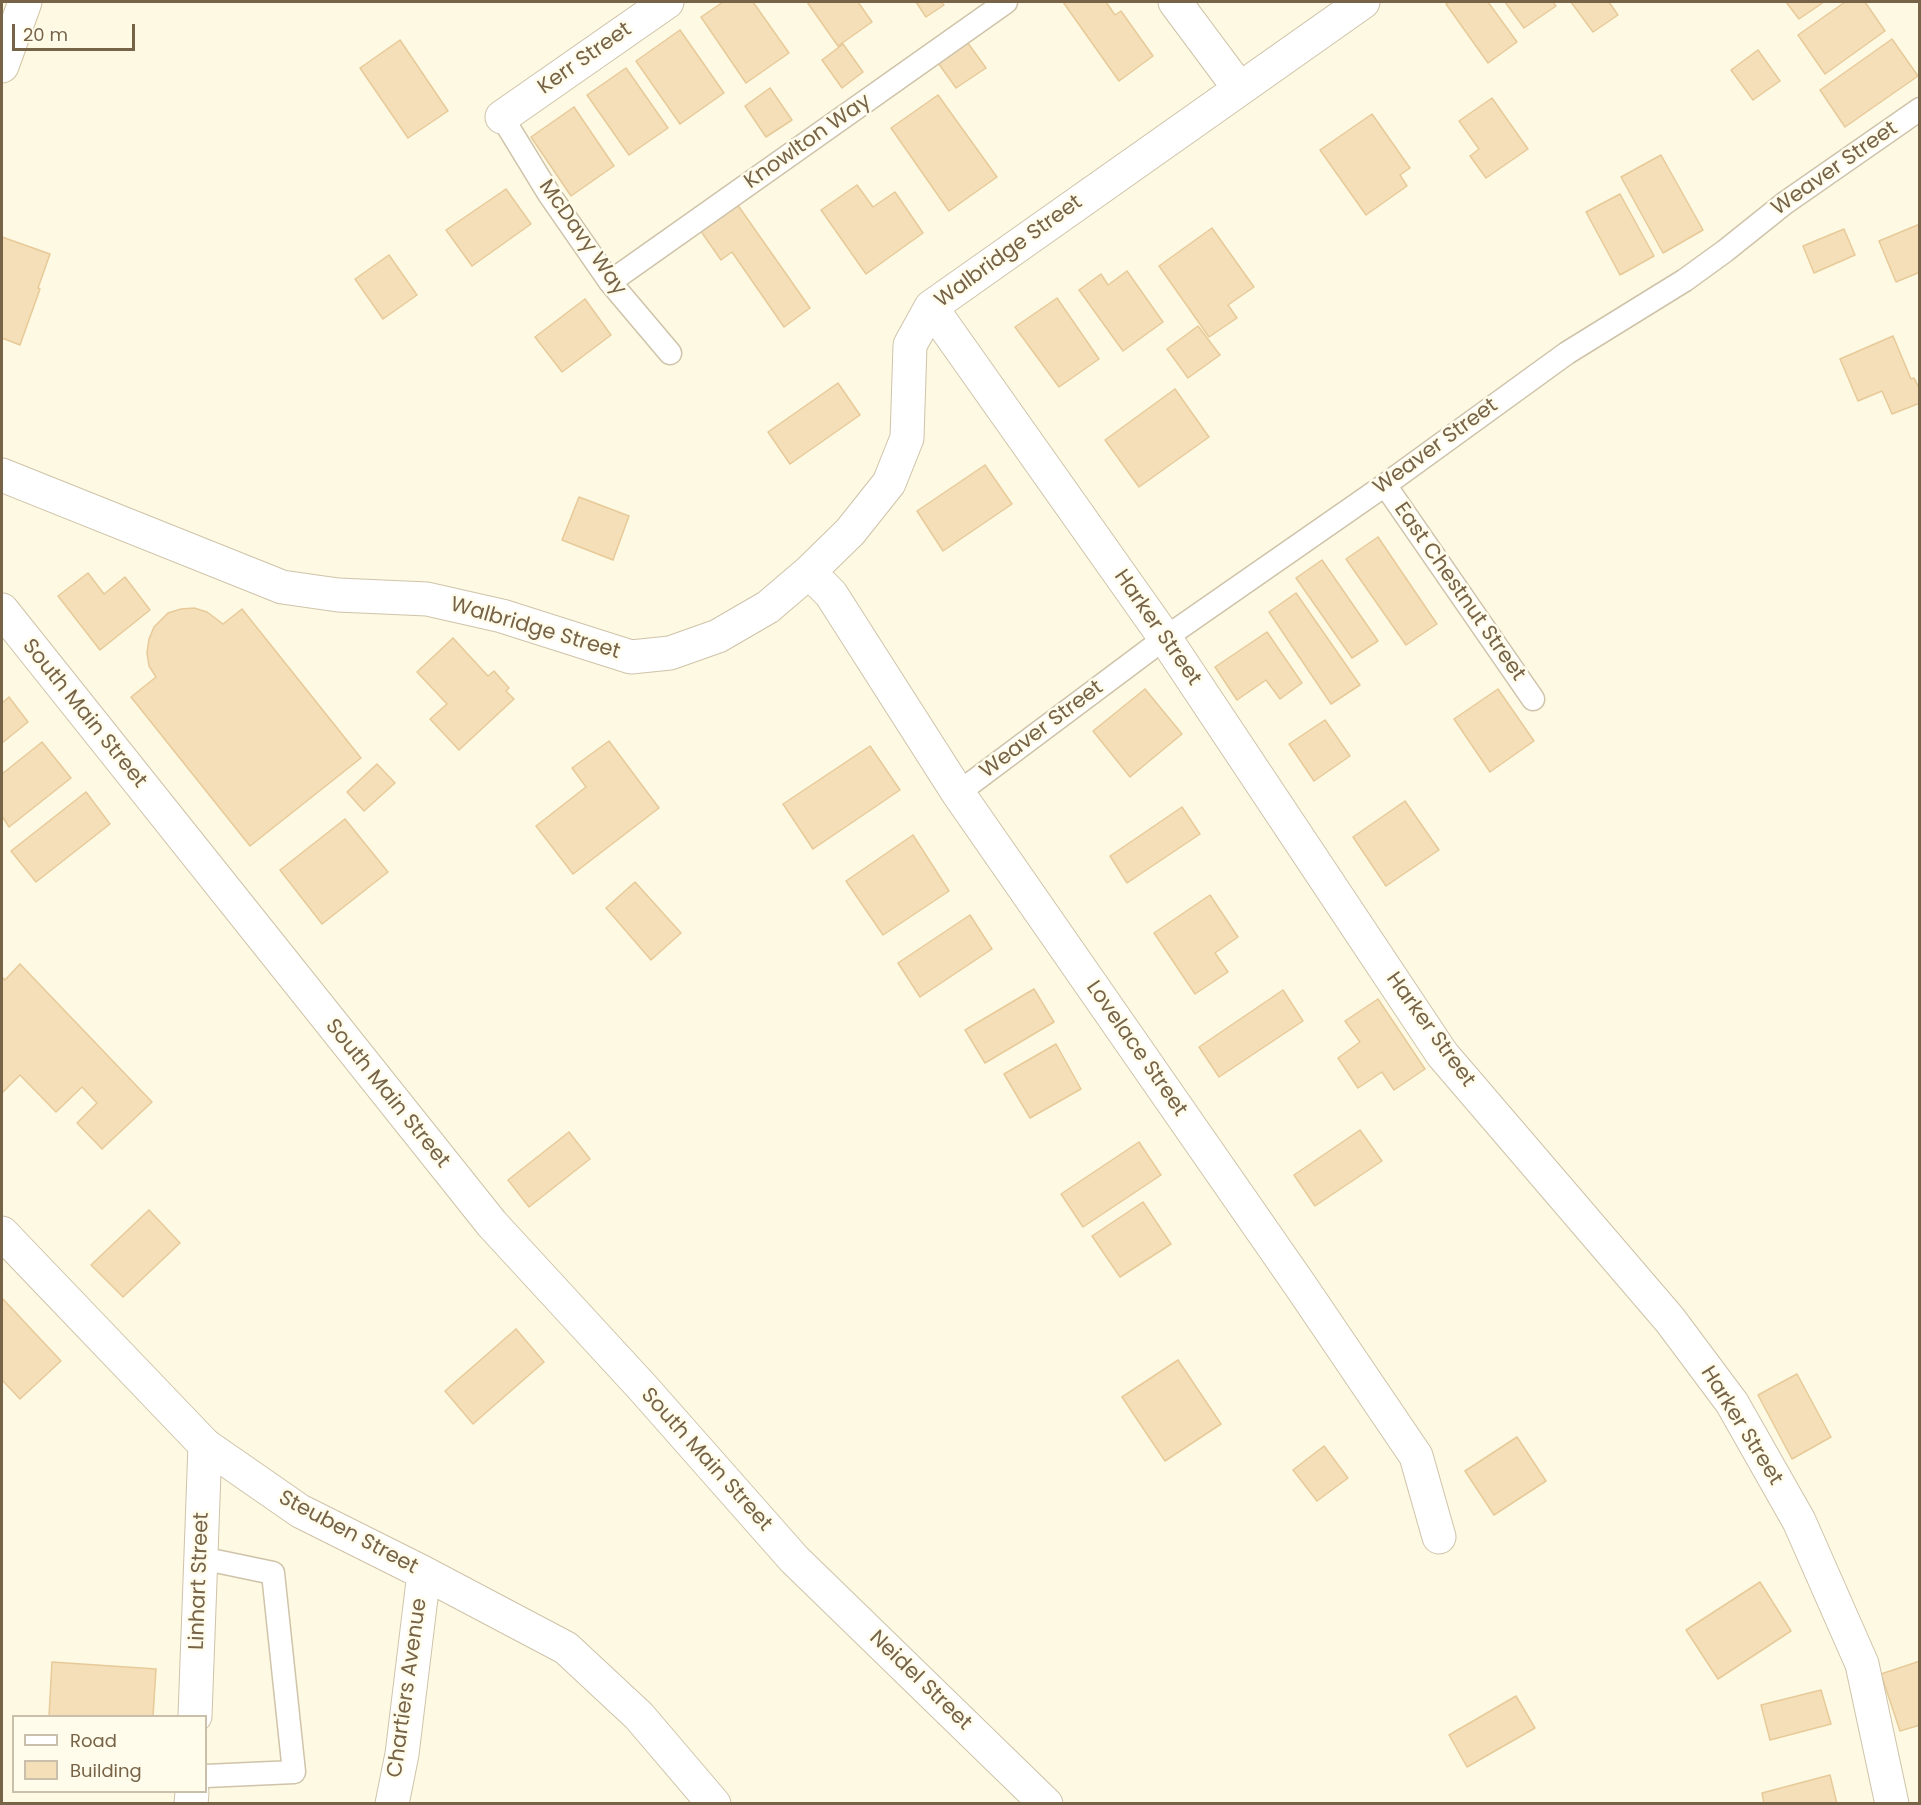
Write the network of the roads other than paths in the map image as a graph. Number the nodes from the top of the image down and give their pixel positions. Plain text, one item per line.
1 (25, 2) edge
2 (668, 2) edge
3 (1006, 2) edge
4 (1175, 2) edge
5 (1363, 2) edge
6 (2, 66) edge
7 (1239, 88) junction
8 (1920, 109) edge
9 (502, 117) joint
10 (610, 282) junction
11 (931, 307) junction
12 (670, 353) dead end
13 (2, 475) edge
14 (1386, 485) junction
15 (809, 572) junction
16 (2, 610) edge
17 (1165, 638) junction
18 (1533, 699) dead end
19 (958, 793) junction
20 (2, 1233) edge
21 (205, 1444) junction
22 (1440, 1537) dead end
23 (201, 1558) junction
24 (794, 1559) joint
25 (424, 1573) junction
26 (195, 1715) edge
27 (207, 1776) edge
28 (392, 1803) edge
29 (714, 1803) edge
30 (1046, 1803) edge
31 (1892, 1803) edge

1 - 6 street
2 - 9 street, Kerr Street
3 - 10 lane, Knowlton Way
4 - 7 street
5 - 7 street, Walbridge Street
7 - 11 street, Walbridge Street
8 - 14 lane, Weaver Street
9 - 10 lane, McDavy Way
10 - 12 lane, McDavy Way
11 - 15 street, Walbridge Street
11 - 17 street, Harker Street
13 - 15 street, Walbridge Street
14 - 17 lane, Weaver Street
14 - 18 lane, East Chestnut Street
15 - 19 street, Lovelace Street
16 - 24 street, South Main Street
17 - 19 lane, Weaver Street
17 - 31 street, Harker Street
19 - 22 street, Lovelace Street
20 - 21 street, Steuben Street
21 - 23 street, Linhart Street
21 - 25 street, Steuben Street
23 - 26 street, Linhart Street
23 - 27 lane
24 - 30 street, Neidel Street
25 - 28 street, Chartiers Avenue
25 - 29 street, Steuben Street

